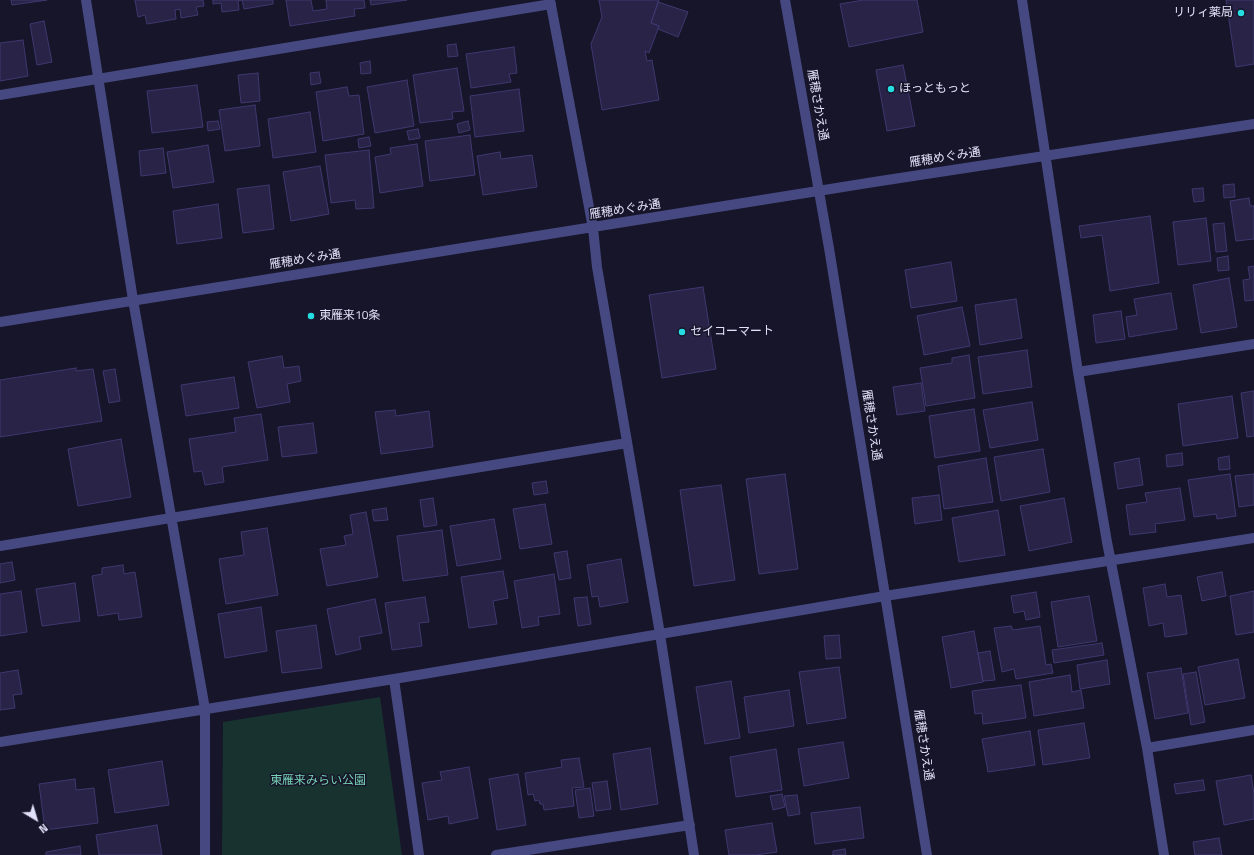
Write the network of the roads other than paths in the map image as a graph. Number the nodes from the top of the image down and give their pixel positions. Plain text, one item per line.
1 (86, 0) edge
2 (785, 0) edge
3 (1022, 0) edge
4 (551, 2) edge
5 (98, 78) junction
6 (0, 95) edge
7 (1254, 124) edge
8 (1045, 156) junction
9 (819, 191) junction
10 (593, 228) junction
11 (132, 300) junction
12 (0, 322) edge
13 (1254, 344) edge
14 (1078, 372) junction
15 (627, 443) junction
16 (170, 517) junction
17 (1254, 538) edge
18 (0, 546) edge
19 (1110, 561) junction
20 (885, 596) junction
21 (660, 634) junction
22 (394, 679) junction
23 (205, 709) junction
24 (1254, 730) edge
25 (0, 742) edge
26 (1147, 748) junction
27 (690, 824) junction
28 (205, 855) edge
29 (419, 855) edge
30 (496, 855) edge
31 (694, 855) edge
32 (927, 855) edge
33 (1164, 855) edge

1 - 5 street
2 - 9 street, 雁穂さかえ通
3 - 8 street
4 - 5 street
4 - 10 street
5 - 6 street
5 - 11 street
7 - 8 street, 雁穂めぐみ通
8 - 9 street, 雁穂めぐみ通
8 - 14 street
9 - 10 street, 雁穂めぐみ通
9 - 20 street, 雁穂さかえ通
10 - 11 street, 雁穂めぐみ通
10 - 15 street
11 - 12 street, 雁穂めぐみ通
11 - 16 street
13 - 14 street
14 - 19 street
15 - 16 street
15 - 21 street
16 - 18 street
16 - 23 street
17 - 19 street
19 - 20 street
19 - 26 street
20 - 21 street
20 - 32 street, 雁穂さかえ通
21 - 22 street
21 - 27 street
22 - 23 street
22 - 29 street
23 - 25 street
23 - 28 street
24 - 26 street
26 - 33 street
27 - 30 street
27 - 31 street

